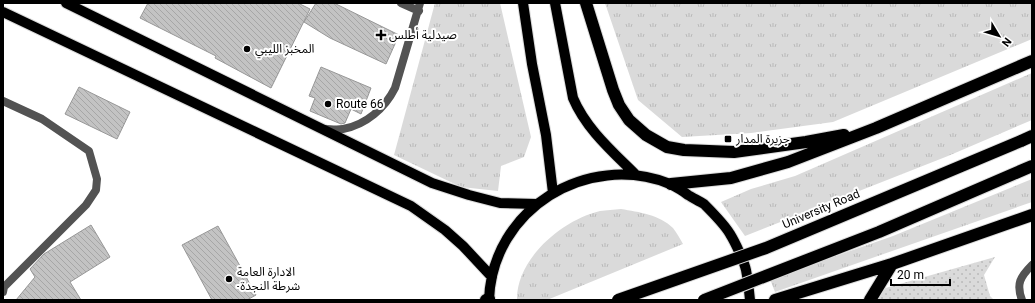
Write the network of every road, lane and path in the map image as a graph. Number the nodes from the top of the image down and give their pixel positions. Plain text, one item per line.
1 (66, 3) edge
2 (401, 3) edge
3 (523, 3) edge
4 (554, 3) edge
5 (586, 3) edge
6 (420, 7) edge
7 (3, 12) edge
8 (1032, 61) edge
9 (3, 101) edge
10 (876, 128) junction
11 (321, 129) junction
12 (1027, 139) edge
13 (1032, 166) edge
14 (636, 175) junction
15 (671, 184) junction
16 (553, 193) junction
17 (537, 204) junction
18 (1032, 215) edge
19 (892, 264) junction
20 (1032, 265) edge
21 (492, 277) junction
22 (3, 292) edge
23 (488, 300) edge
24 (618, 300) edge
25 (704, 300) edge
26 (750, 300) edge
27 (775, 300) edge
28 (870, 300) edge
29 (1022, 300) edge

1 - 11 main road
2 - 6 street
3 - 16 main road
4 - 14 main road
5 - 10 highway
6 - 11 street
7 - 21 main road
8 - 10 highway
9 - 22 street
10 - 15 highway
11 - 17 main road
12 - 24 highway, University Road, bridge
13 - 25 highway, bridge
14 - 15 main road
14 - 16 main road
15 - 26 main road
16 - 17 main road
17 - 21 main road
18 - 19 highway
19 - 27 highway
19 - 28 highway
20 - 29 street
21 - 23 main road

